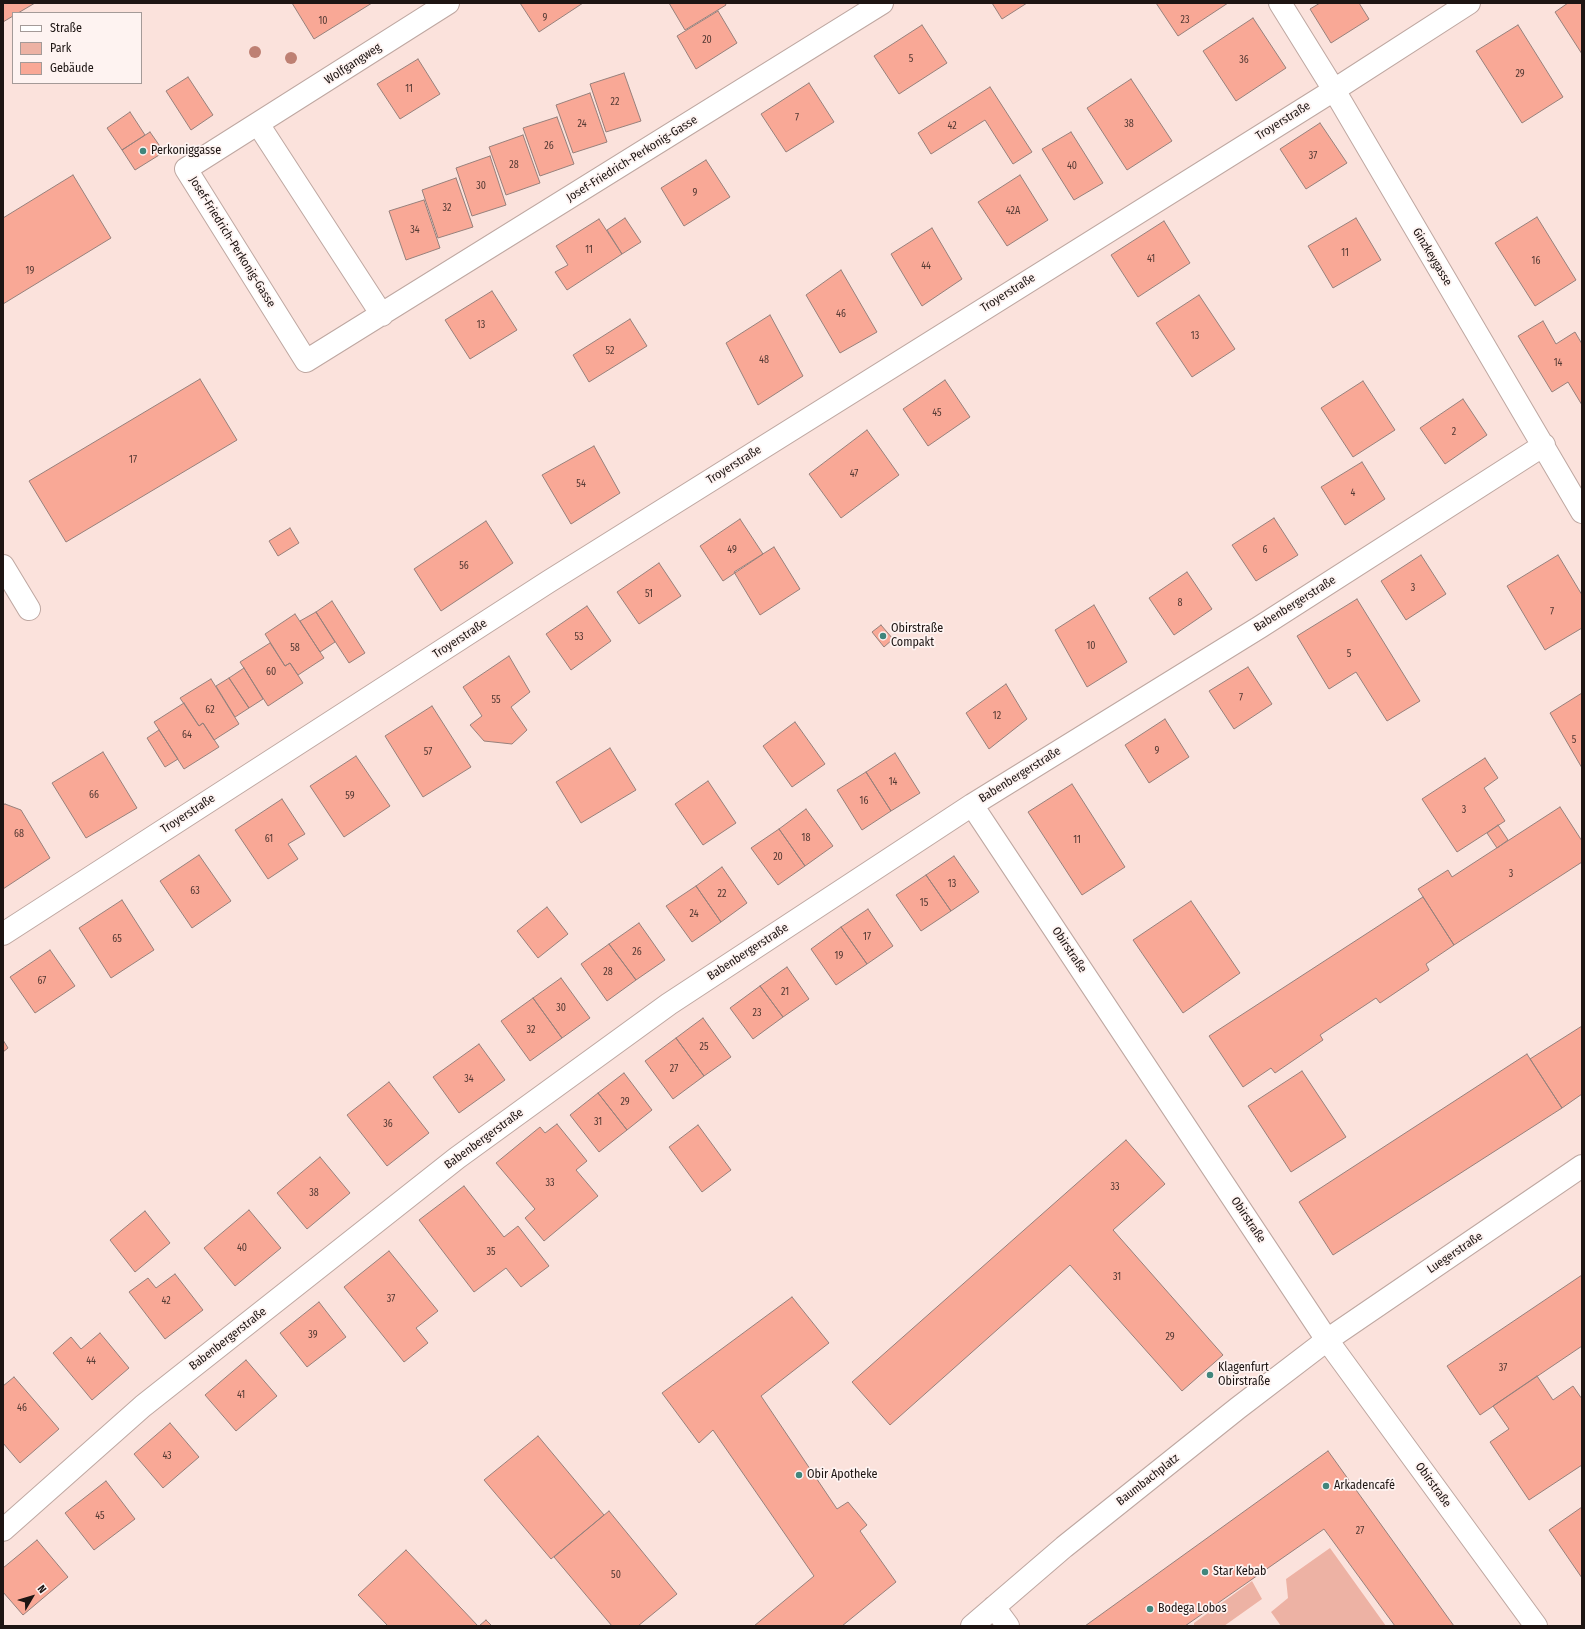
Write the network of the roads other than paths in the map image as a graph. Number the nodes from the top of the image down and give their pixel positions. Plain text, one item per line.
1 (448, 3) edge
2 (882, 3) edge
3 (1280, 3) edge
4 (1469, 3) edge
5 (1334, 90) junction
6 (258, 124) junction
7 (382, 314) junction
8 (1544, 446) junction
9 (1582, 512) edge
10 (3, 566) edge
11 (29, 609) dead end
12 (972, 805) junction
13 (3, 934) edge
14 (1582, 1166) edge
15 (1327, 1340) junction
16 (3, 1530) edge
17 (994, 1607) junction
18 (972, 1626) edge
19 (1008, 1626) edge
20 (1536, 1626) edge

1 - 6 street, Wolfgangweg
2 - 7 street, Josef-Friedrich-Perkonig-Gasse
3 - 5 street, Ginzkeygasse
4 - 5 street, Troyerstraße
5 - 8 street, Ginzkeygasse
5 - 13 street, Troyerstraße
6 - 7 street
6 - 7 street, Josef-Friedrich-Perkonig-Gasse
8 - 9 street, Ginzkeygasse
8 - 12 street, Babenbergerstraße
10 - 11 street
12 - 15 street, Obirstraße
12 - 16 street, Babenbergerstraße
14 - 15 street, Luegerstraße
15 - 17 street, Baumbachplatz
15 - 20 street, Obirstraße
17 - 18 street, Baumbachplatz
17 - 19 street

